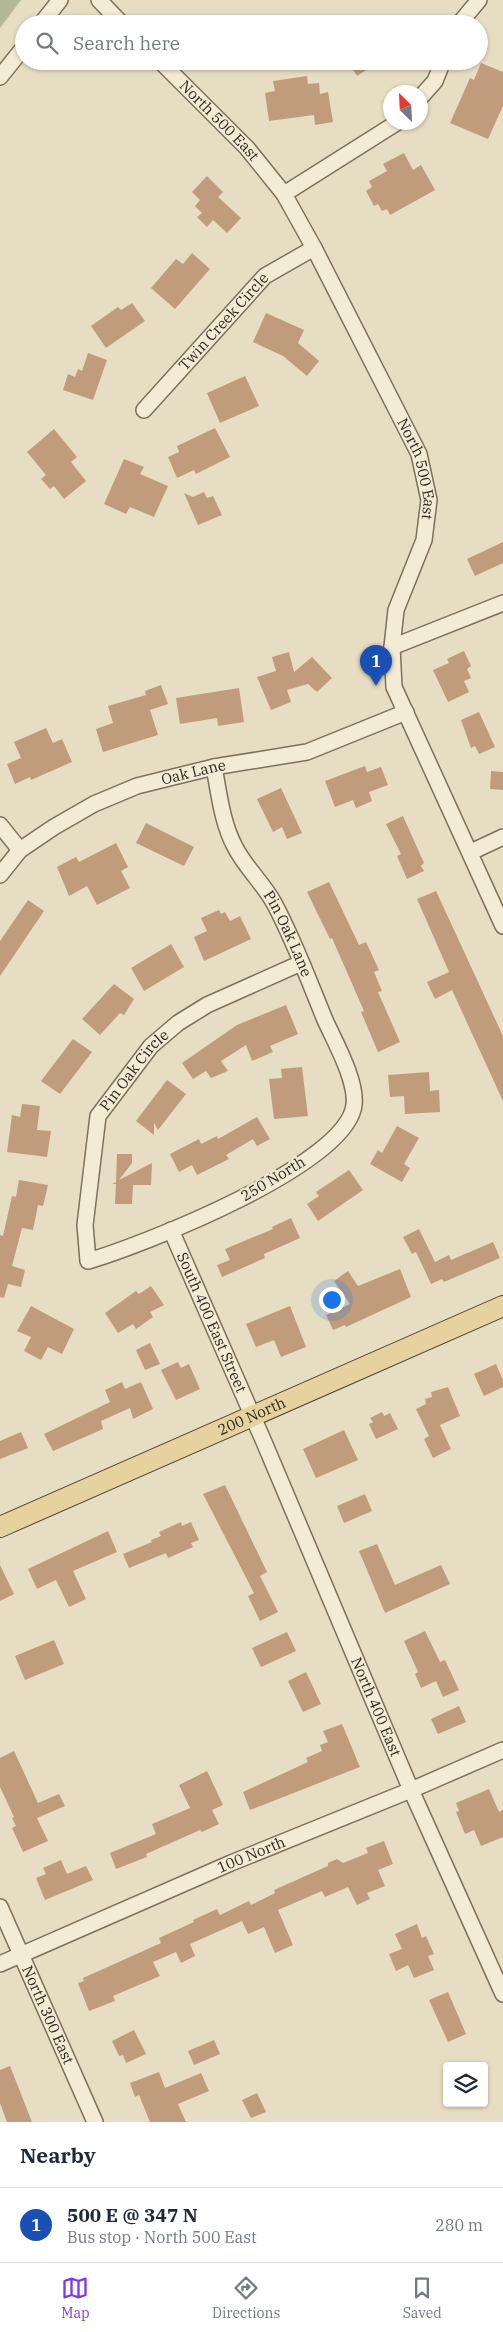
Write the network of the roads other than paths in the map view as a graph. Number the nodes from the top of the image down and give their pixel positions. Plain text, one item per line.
1 (60, 0) edge
2 (99, 0) edge
3 (479, 0) edge
4 (48, 15) edge
5 (113, 15) edge
6 (466, 15) edge
7 (15, 58) edge
8 (169, 70) edge
9 (439, 70) edge
10 (0, 77) edge
11 (428, 89) edge
12 (385, 130) edge
13 (284, 194) junction
14 (314, 248) junction
15 (144, 410) dead end
16 (503, 603) edge
17 (392, 647) junction
18 (406, 712) junction
19 (214, 767) junction
20 (0, 825) edge
21 (503, 837) edge
22 (20, 850) junction
23 (471, 852) junction
24 (0, 875) edge
25 (503, 926) edge
26 (301, 963) junction
27 (354, 1104) joint
28 (170, 1230) junction
29 (503, 1306) edge
30 (253, 1416) junction
31 (0, 1527) edge
32 (503, 1750) edge
33 (411, 1790) junction
34 (0, 1907) edge
35 (21, 1955) junction
36 (0, 1964) edge
37 (503, 1994) edge
38 (94, 2122) edge

1 - 4 street
2 - 5 street
3 - 6 street
7 - 10 street
8 - 13 street, North 500 East
9 - 11 street
12 - 13 street
13 - 14 street, North 500 East
14 - 15 street, Twin Creek Circle
14 - 17 street, North 500 East
16 - 17 street
17 - 18 street, North 500 East
18 - 19 street, Oak Lane
18 - 23 street, North 500 East
19 - 22 street, Oak Lane
19 - 26 street, Pin Oak Lane
20 - 22 street
21 - 23 street
22 - 24 street, Oak Lane
23 - 25 street, North 500 East
26 - 27 street, Pin Oak Lane
26 - 28 street, Pin Oak Circle
27 - 28 street, 250 North
28 - 30 street, South 400 East Street
29 - 30 main road, 200 North
30 - 31 main road, 200 North
30 - 33 street, North 400 East
32 - 33 street, 100 North
33 - 35 street, 100 North
33 - 37 street, North 400 East
34 - 35 street, North 300 East
35 - 36 street, 100 North
35 - 38 street, North 300 East

